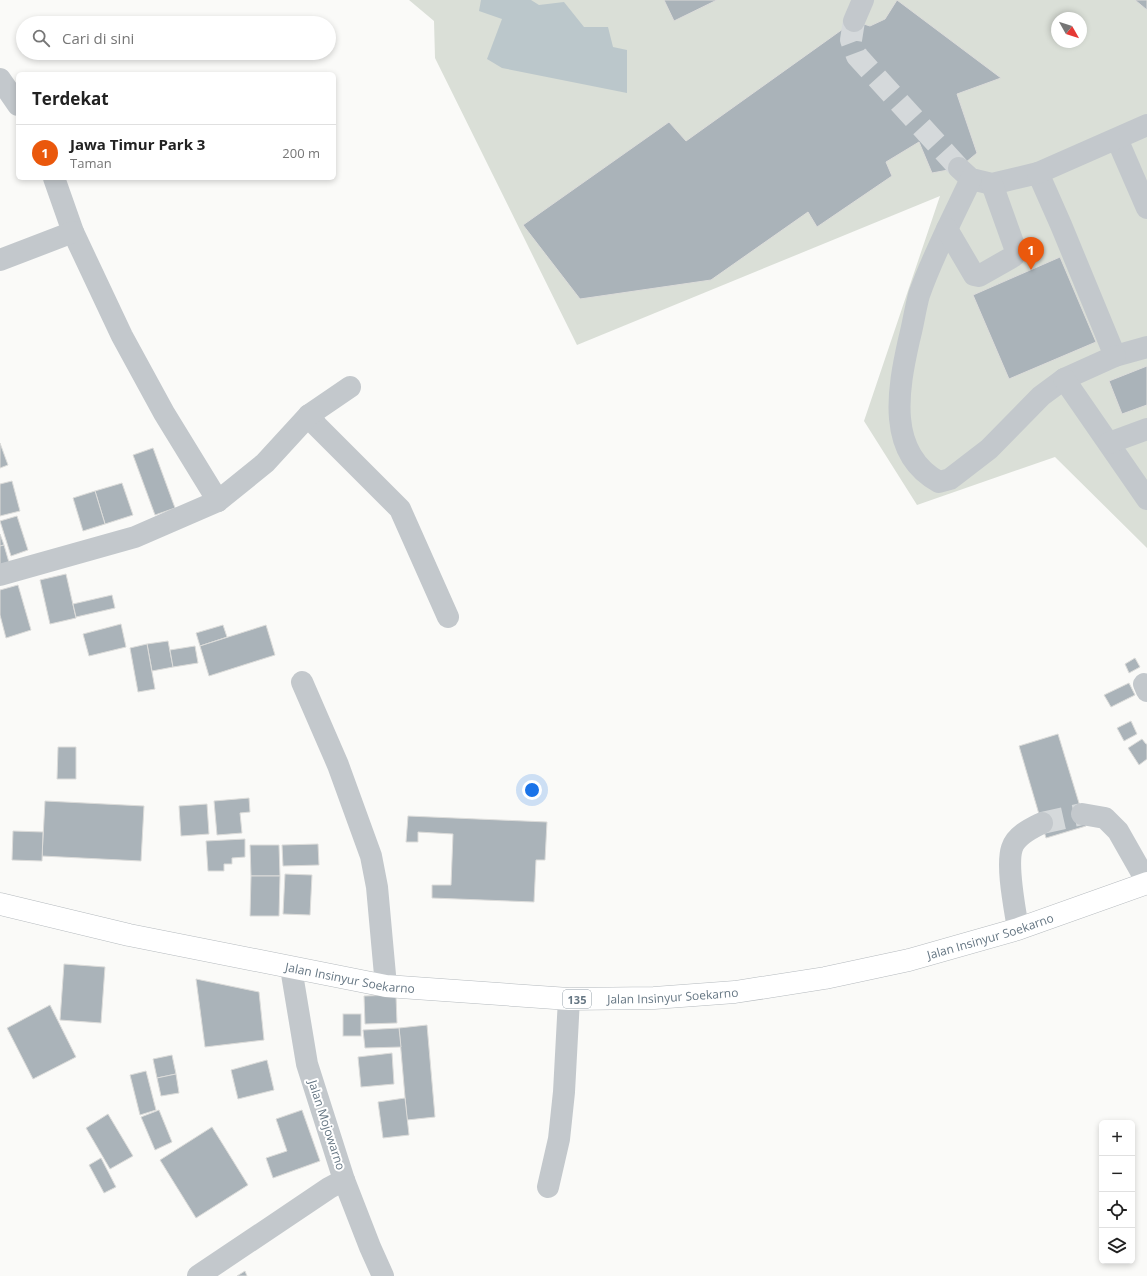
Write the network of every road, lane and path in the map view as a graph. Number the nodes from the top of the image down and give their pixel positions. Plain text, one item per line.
1 (863, 0) edge
2 (854, 21) tunnel mouth
3 (0, 79) edge
4 (16, 103) edge
5 (1147, 125) edge
6 (1117, 139) junction
7 (1038, 173) junction
8 (974, 177) junction
9 (55, 180) edge
10 (1147, 208) edge
11 (947, 229) junction
12 (73, 232) junction
13 (0, 260) edge
14 (1147, 346) edge
15 (1114, 356) junction
16 (1064, 378) junction
17 (350, 387) dead end
18 (309, 415) junction
19 (1147, 429) edge
20 (1109, 443) junction
21 (1147, 499) edge
22 (218, 501) junction
23 (0, 575) edge
24 (448, 617) dead end
25 (302, 682) dead end
26 (1082, 814) tunnel mouth
27 (1042, 823) tunnel mouth
28 (1147, 883) edge
29 (0, 904) edge
30 (1018, 929) junction
31 (291, 968) junction
32 (386, 986) junction
33 (569, 999) junction
34 (344, 1180) junction
35 (548, 1187) dead end
36 (198, 1276) edge
37 (383, 1276) edge

1 - 2 street
3 - 4 street
5 - 6 street
6 - 7 street
6 - 10 street
7 - 8 street
7 - 15 street
8 - 11 street
8 - 11 street
9 - 12 street
11 - 16 street
12 - 13 street
12 - 22 street
14 - 15 street
15 - 16 street
16 - 20 street
17 - 18 street
18 - 22 street
18 - 24 street
19 - 20 street
20 - 21 street
22 - 23 street
25 - 32 street
26 - 28 street
27 - 30 street
28 - 30 main road, Jalan Insinyur Soekarno / 135
29 - 31 main road, Jalan Insinyur Soekarno / 135
30 - 33 main road, Jalan Insinyur Soekarno / 135
31 - 32 main road, Jalan Insinyur Soekarno / 135
31 - 34 street, Jalan Mojowarno
32 - 33 main road, Jalan Insinyur Soekarno / 135
33 - 35 street
34 - 36 street, Jalan Mojowarno
34 - 37 street

